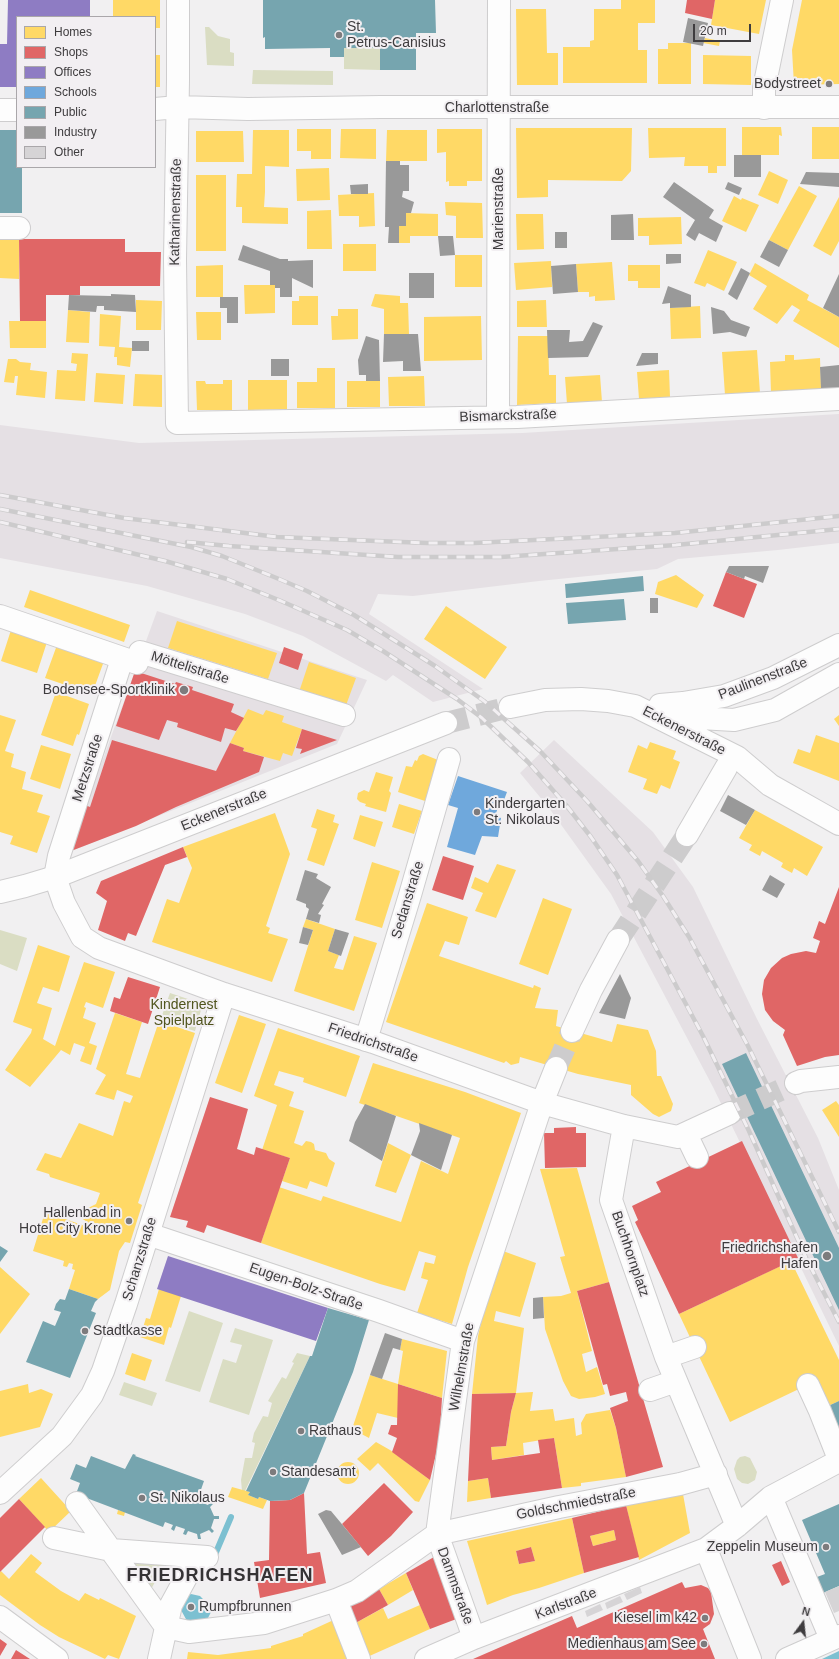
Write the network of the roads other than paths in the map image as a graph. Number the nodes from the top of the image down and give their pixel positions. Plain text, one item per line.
1 (178, 0) edge
2 (499, 0) edge
3 (782, 0) edge
4 (178, 107) junction
5 (499, 108) junction
6 (764, 108) junction
7 (839, 108) edge
8 (156, 109) edge
9 (0, 110) edge
10 (16, 110) edge
11 (839, 399) edge
12 (508, 417) junction
13 (177, 424) joint
14 (0, 616) edge
15 (839, 645) edge
16 (122, 659) junction
17 (839, 674) edge
18 (773, 678) junction
19 (635, 706) junction
20 (510, 707) tunnel mouth
21 (344, 715) dead end
22 (734, 720) junction
23 (446, 723) tunnel mouth
24 (449, 759) dead end
25 (731, 763) junction
26 (839, 824) edge
27 (687, 835) tunnel mouth
28 (55, 877) junction
29 (0, 892) edge
30 (618, 940) tunnel mouth
31 (224, 994) junction
32 (572, 1031) tunnel mouth
33 (366, 1040) junction
34 (556, 1068) tunnel mouth
35 (839, 1077) edge
36 (796, 1082) tunnel mouth
37 (542, 1103) junction
38 (730, 1113) tunnel mouth
39 (624, 1126) junction
40 (686, 1134) junction
41 (697, 1157) dead end
42 (148, 1234) junction
43 (463, 1341) junction
44 (695, 1347) dead end
45 (666, 1357) junction
46 (676, 1381) junction
47 (808, 1385) dead end
48 (650, 1390) dead end
49 (839, 1460) edge
50 (716, 1474) junction
51 (0, 1493) edge
52 (771, 1497) junction
53 (77, 1503) dead end
54 (737, 1526) junction
55 (437, 1534) junction
56 (54, 1538) dead end
57 (706, 1548) junction
58 (111, 1550) junction
59 (336, 1600) junction
60 (0, 1617) edge
61 (166, 1627) junction
62 (474, 1638) junction
63 (835, 1638) edge
64 (57, 1659) edge
65 (159, 1659) edge
66 (359, 1659) edge
67 (428, 1659) edge
68 (750, 1659) edge
69 (787, 1659) edge

1 - 4 street, Katharinenstraße
2 - 5 street, Marienstraße
3 - 6 street
4 - 5 street, Charlottenstraße
4 - 8 street, Charlottenstraße
4 - 13 street, Katharinenstraße
5 - 6 street, Charlottenstraße
5 - 12 street, Marienstraße
6 - 7 street, Charlottenstraße
9 - 10 street
11 - 12 street, Bismarckstraße
12 - 13 street, Bismarckstraße
14 - 16 street, Möttelistraße
15 - 18 street, Paulinenstraße
16 - 21 street, Möttelistraße
16 - 28 street, Metzstraße
17 - 22 street, Paulinenstraße
18 - 19 street, Paulinenstraße
18 - 22 street
19 - 20 street, Eckenerstraße
19 - 22 street, Paulinenstraße
19 - 25 street, Eckenerstraße
22 - 25 street
23 - 28 street, Eckenerstraße
24 - 33 street, Sedanstraße
25 - 26 street, Eckenerstraße
25 - 27 street
28 - 29 street, Eckenerstraße
28 - 31 street, Friedrichstraße
30 - 32 street
31 - 33 street, Friedrichstraße
31 - 42 street, Schanzstraße
33 - 37 street, Friedrichstraße
34 - 37 street, Wilhelmstraße
35 - 36 street
37 - 39 street, Friedrichstraße
37 - 43 street, Wilhelmstraße
38 - 40 street, Friedrichstraße
39 - 40 street, Friedrichstraße
39 - 45 street, Buchhornplatz
40 - 41 street
42 - 43 street, Eugen-Bolz-Straße
42 - 51 street, Schanzstraße
43 - 55 street, Wilhelmstraße
44 - 45 street
45 - 46 street, Buchhornplatz
46 - 48 street
46 - 50 street, Buchhornplatz
47 - 49 street
49 - 52 street
50 - 54 street, Buchhornplatz
50 - 55 street, Goldschmiedstraße
52 - 54 street
52 - 63 street
53 - 58 street
54 - 57 street
55 - 59 street
55 - 62 street, Dammstraße
56 - 58 street
57 - 62 street, Karlstraße
57 - 68 street
58 - 61 street
58 - 61 street
59 - 61 street
59 - 66 street
60 - 64 street
61 - 65 street
62 - 67 street, Karlstraße
63 - 69 street

